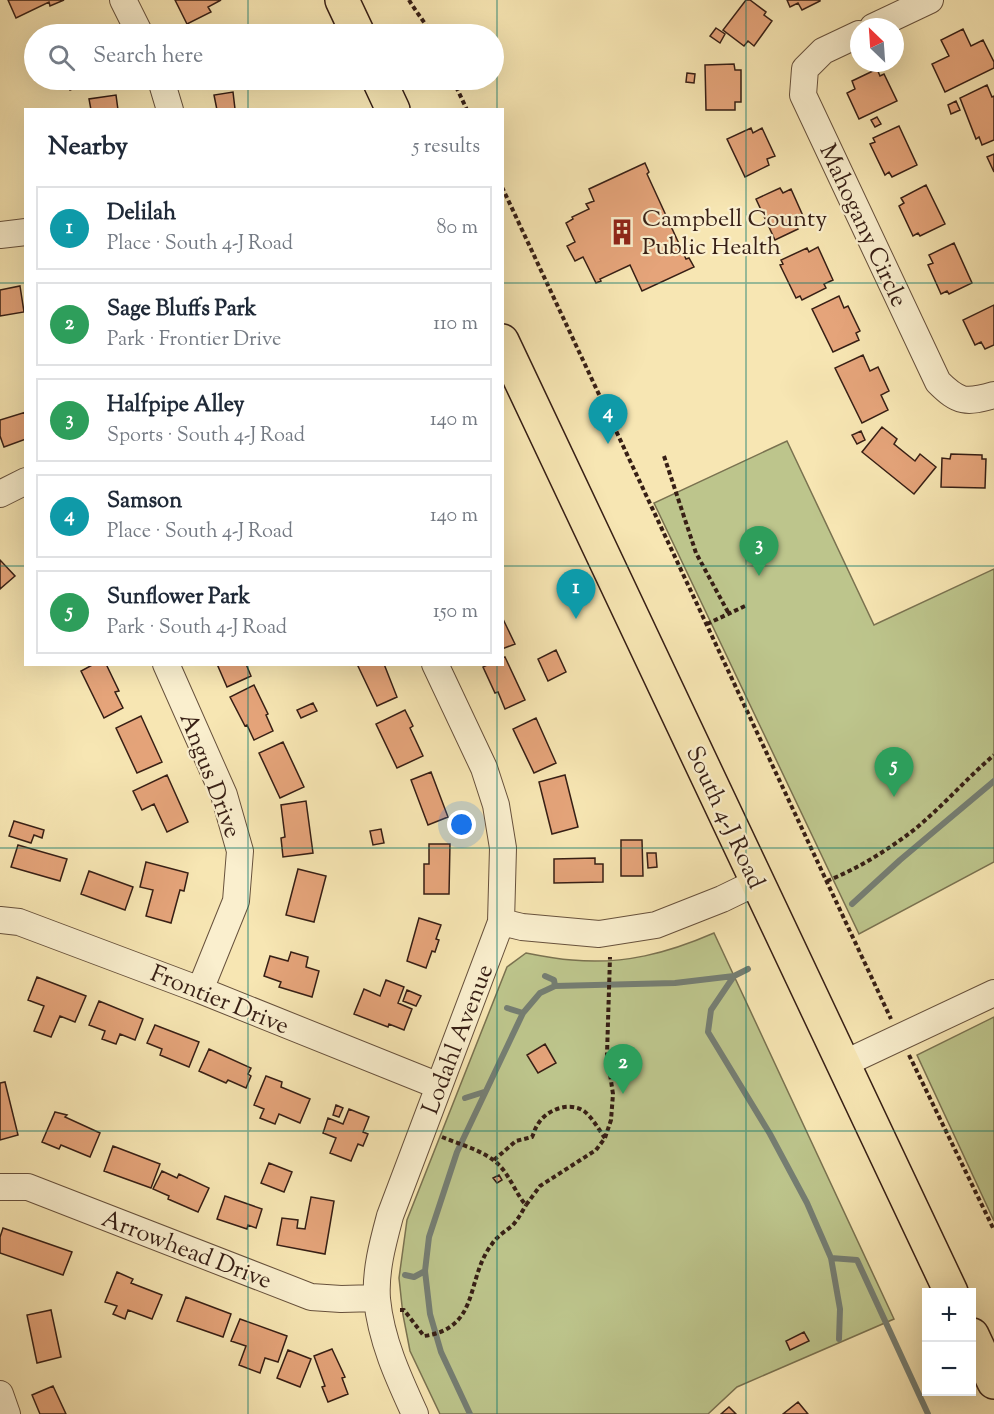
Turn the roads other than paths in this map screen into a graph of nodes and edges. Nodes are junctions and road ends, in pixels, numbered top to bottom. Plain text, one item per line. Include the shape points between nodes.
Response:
1 (123, 0) edge
2 (342, 0) edge
3 (930, 0) edge
4 (892, 18) edge
5 (135, 24) edge
6 (353, 24) edge
7 (850, 38) edge
8 (164, 90) edge
9 (384, 90) edge
10 (169, 108) edge
11 (392, 108) edge
12 (24, 232) edge
13 (0, 235) edge
14 (504, 345) edge
15 (994, 395) edge
16 (24, 482) edge
17 (0, 494) edge
18 (167, 666) edge
19 (436, 666) edge
20 (757, 882) junction
21 (0, 920) edge
22 (501, 922) junction
23 (200, 990) junction
24 (994, 993) edge
25 (843, 1064) junction
26 (439, 1086) junction
27 (0, 1187) edge
28 (949, 1288) edge
29 (377, 1298) junction
30 (975, 1342) edge
31 (994, 1382) edge
32 (0, 1394) edge
33 (7, 1414) edge
34 (415, 1414) edge

1 - 5 street
2 - 6 main road
3 - 4 street
7 - 15 street, Mahogany Circle via 823,51 805,69 803,94 938,382 953,397 974,400
8 - 10 street
9 - 11 main road
12 - 13 street
14 - 20 main road, South 4-J Road
16 - 17 street
18 - 23 street, Angus Drive via 224,795 240,851 236,901
19 - 22 street, Lodahl Avenue via 484,768 496,805 503,848
20 - 22 street via 656,925 599,934
20 - 25 main road, South 4-J Road
21 - 23 street, Frontier Drive via 19,922
22 - 26 street, Lodahl Avenue
23 - 26 street, Frontier Drive
24 - 25 street
25 - 28 main road, South 4-J Road
26 - 29 street, Lodahl Avenue via 390,1216
27 - 29 street, Arrowhead Drive via 28,1187 310,1297
29 - 34 street, Lodahl Avenue via 396,1375
30 - 31 main road
32 - 33 street

